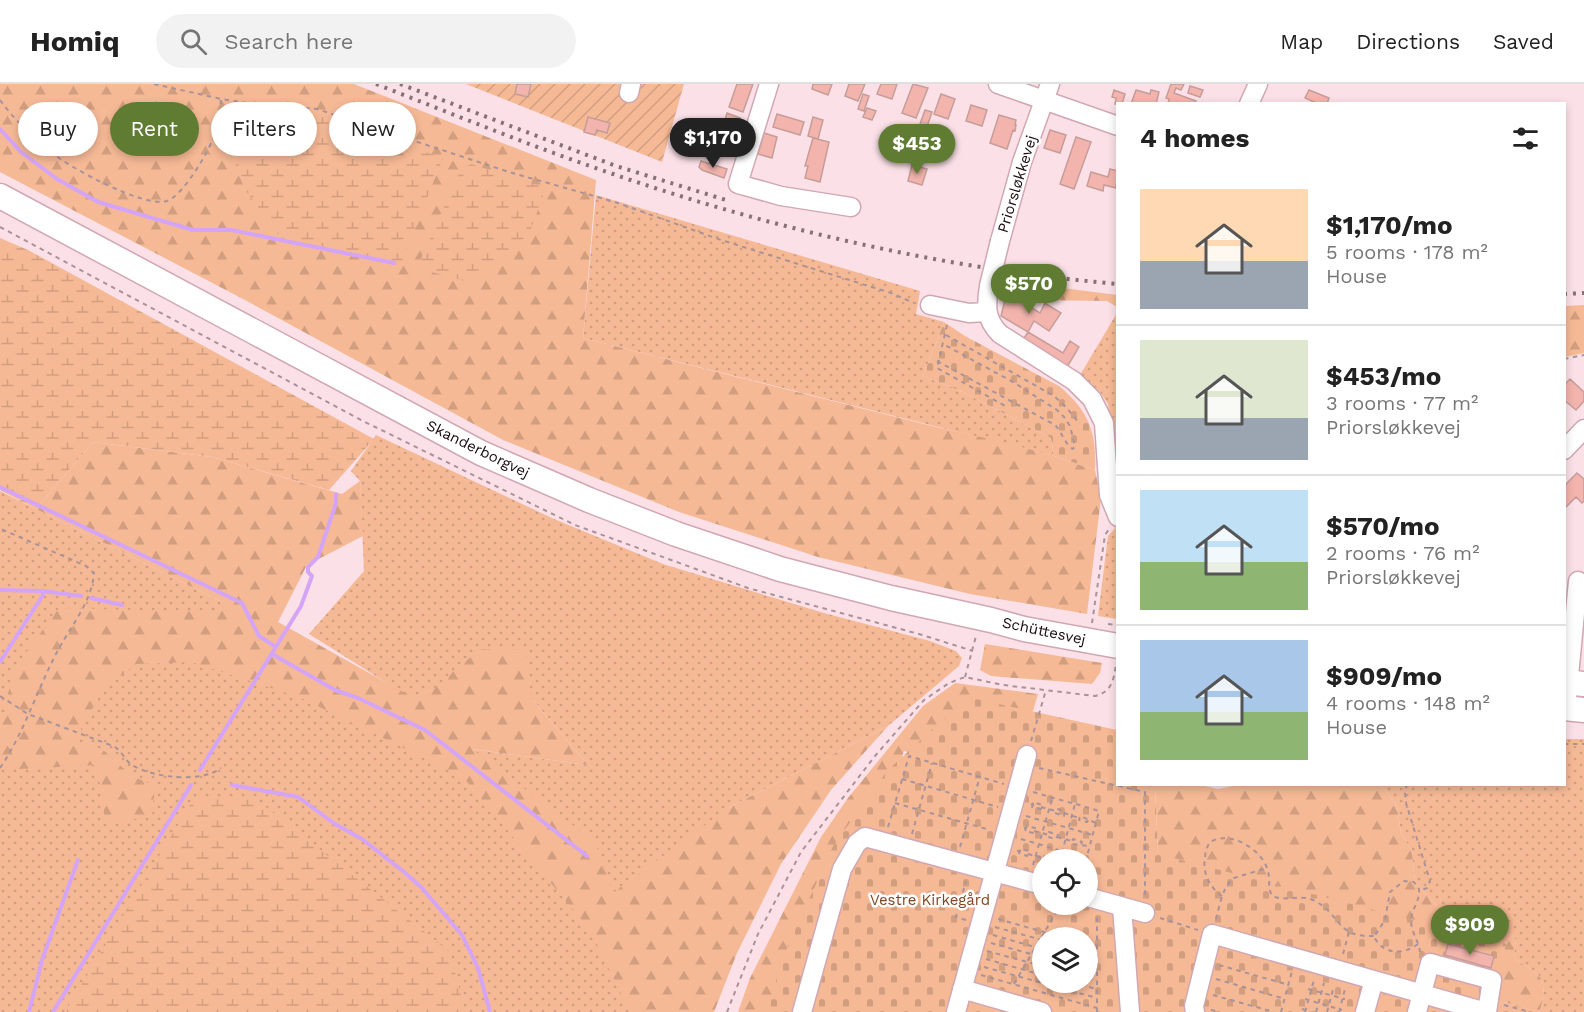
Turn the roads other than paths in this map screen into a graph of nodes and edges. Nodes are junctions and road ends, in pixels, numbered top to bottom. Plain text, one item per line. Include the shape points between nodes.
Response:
1 (769, 84) edge
2 (998, 84) edge
3 (1258, 84) edge
4 (1047, 92) edge
5 (1250, 102) edge
6 (1116, 125) edge
7 (0, 196) edge
8 (852, 207) dead end
9 (930, 305) road end
10 (987, 312) junction
11 (1584, 429) edge
12 (1566, 448) edge
13 (1116, 513) edge
14 (1576, 581) edge
15 (984, 624) junction
16 (1116, 635) edge
17 (1116, 655) edge
18 (1572, 683) edge
19 (1572, 709) edge
20 (1027, 757) road end
21 (994, 872) junction
22 (1032, 882) edge
23 (1098, 900) edge
24 (1122, 907) junction
25 (1152, 915) road end
26 (1374, 980) junction
27 (962, 989) junction
28 (1422, 994) junction
29 (1203, 1011) edge
30 (802, 1012) edge
31 (956, 1012) edge
32 (1042, 1012) edge
33 (1130, 1012) edge
34 (1365, 1012) edge
35 (1418, 1012) edge
36 (1486, 1012) edge

1 - 8 street via 738,184 781,196
2 - 4 street
3 - 5 street
4 - 6 street
4 - 10 street, Priorsløkkevej, bridge via 1010,204 989,286
7 - 15 main road, Skanderborgvej via 481,453 568,491 676,534 780,568
9 - 10 street via 969,313
10 - 13 street via 991,326 1000,334 1074,381 1092,399 1104,423 1109,495
11 - 12 street
14 - 18 street
15 - 16 main road, Schüttesvej via 1021,622
15 - 17 main road, Schüttesvej via 1024,629
18 - 19 street
20 - 21 street
21 - 22 street
21 - 27 street via 987,928
21 - 30 street via 865,837 842,869
23 - 24 street
24 - 25 street
24 - 33 street
26 - 28 street
26 - 29 street via 1212,934 1194,1006
26 - 34 street
27 - 31 street
27 - 32 street
28 - 35 street
28 - 36 street
28 - 36 street via 1430,963 1492,980

